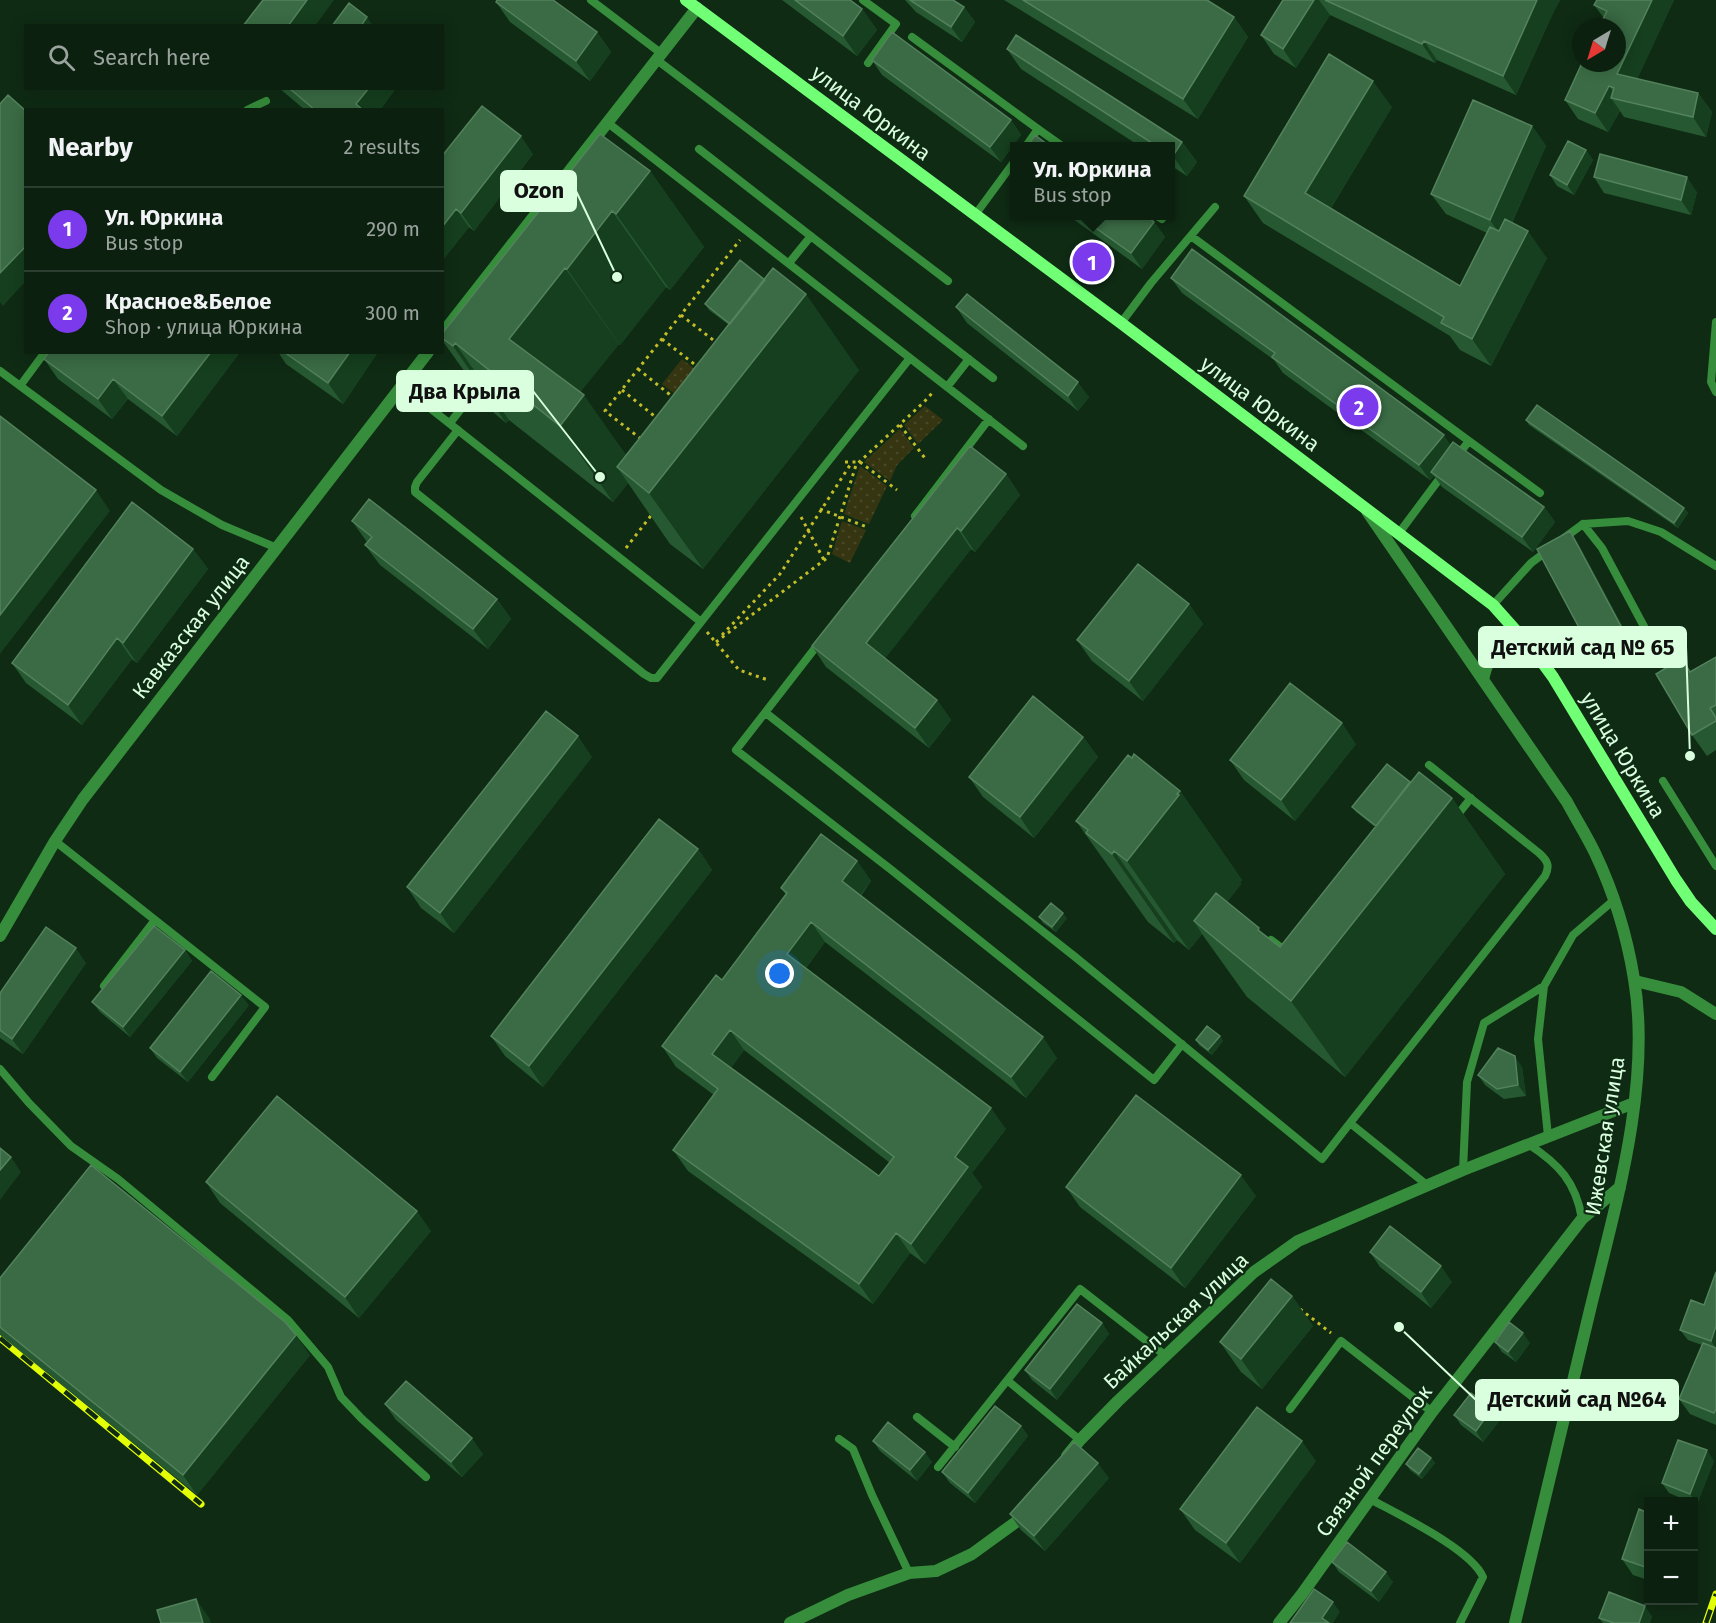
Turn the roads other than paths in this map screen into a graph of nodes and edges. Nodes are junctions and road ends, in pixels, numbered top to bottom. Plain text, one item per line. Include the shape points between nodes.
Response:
1 (591, 0) edge
2 (686, 0) edge
3 (864, 0) edge
4 (697, 8) junction
5 (912, 37) dead end
6 (660, 57) junction
7 (868, 63) dead end
8 (266, 101) dead end
9 (251, 108) edge
10 (608, 123) junction
11 (1038, 129) junction
12 (1029, 142) edge
13 (1055, 142) edge
14 (699, 149) dead end
15 (657, 160) junction
16 (1010, 167) edge
17 (649, 170) edge
18 (1215, 207) dead end
19 (975, 215) junction
20 (811, 236) junction
21 (1191, 236) junction
22 (789, 263) junction
23 (948, 282) dead end
24 (1716, 322) edge
25 (1121, 323) junction
26 (444, 331) edge
27 (44, 354) edge
28 (426, 354) edge
29 (910, 358) junction
30 (969, 359) junction
31 (0, 371) edge
32 (487, 376) edge
33 (993, 378) dead end
34 (944, 384) junction
35 (20, 386) junction
36 (402, 386) junction
37 (1716, 392) edge
38 (989, 419) junction
39 (450, 423) junction
40 (459, 430) junction
41 (1468, 441) junction
42 (1023, 446) dead end
43 (1455, 459) edge
44 (1448, 468) edge
45 (1540, 493) dead end
46 (1363, 506) junction
47 (910, 523) edge
48 (1583, 524) junction
49 (1399, 533) junction
50 (277, 548) junction
51 (1716, 566) edge
52 (1493, 605) junction
53 (701, 622) junction
54 (1648, 634) dead end
55 (824, 637) edge
56 (1534, 651) junction
57 (1483, 680) junction
58 (766, 713) junction
59 (1429, 765) dead end
60 (1663, 781) dead end
61 (1471, 798) junction
62 (1449, 826) edge
63 (55, 841) junction
64 (1716, 866) edge
65 (1614, 900) junction
66 (155, 920) junction
67 (1716, 929) edge
68 (0, 936) edge
69 (1271, 940) edge
70 (1294, 958) edge
71 (1635, 981) junction
72 (104, 986) edge
73 (1544, 986) junction
74 (1716, 1014) edge
75 (1182, 1044) junction
76 (0, 1070) edge
77 (212, 1077) dead end
78 (1634, 1103) junction
79 (1350, 1123) junction
80 (1548, 1136) junction
81 (1528, 1144) junction
82 (1463, 1170) junction
83 (1428, 1185) junction
84 (1620, 1187) junction
85 (1582, 1219) junction
86 (1166, 1356) junction
87 (1008, 1381) junction
88 (1290, 1409) dead end
89 (1432, 1412) junction
90 (917, 1417) dead end
91 (839, 1439) dead end
92 (1080, 1440) junction
93 (955, 1447) junction
94 (1061, 1463) edge
95 (938, 1467) dead end
96 (426, 1477) dead end
97 (1035, 1496) edge
98 (1370, 1499) junction
99 (909, 1573) junction
100 (790, 1623) edge
101 (1279, 1623) edge
102 (1460, 1623) edge
103 (1515, 1623) edge

1 - 6 lane
2 - 4 main road, улица Юркина
3 - 7 lane via 896,24
4 - 6 street
4 - 19 main road, улица Юркина
5 - 11 lane
6 - 10 street
6 - 23 lane
8 - 9 lane
10 - 15 lane
10 - 26 street
11 - 12 lane
11 - 13 lane
14 - 20 lane
15 - 17 lane
15 - 22 lane
16 - 19 lane
18 - 21 lane
19 - 25 main road, улица Юркина
20 - 22 lane
20 - 30 lane
21 - 25 lane
21 - 41 lane
22 - 29 lane
24 - 37 lane via 1711,382
25 - 46 main road, улица Юркина
27 - 35 lane
28 - 36 street, Кавказская улица
29 - 34 lane
29 - 53 lane
30 - 33 lane
30 - 34 lane
31 - 35 lane
32 - 39 lane
34 - 38 lane
35 - 50 lane via 161,489 222,525
36 - 39 lane
36 - 50 street, Кавказская улица
38 - 42 lane
38 - 47 lane
39 - 40 lane
40 - 53 lane
40 - 53 lane via 415,487 415,492 428,504 651,678 661,674
41 - 43 lane
41 - 45 lane
44 - 49 lane
46 - 49 main road, улица Юркина
46 - 57 street, Ижевская улица
48 - 51 lane via 1628,521 1661,532
48 - 52 lane via 1531,563
48 - 54 lane via 1602,548
49 - 52 main road, улица Юркина
50 - 63 street, Кавказская улица via 83,799
52 - 56 main road, улица Юркина
55 - 58 lane
56 - 57 street via 1522,644 1506,643 1486,663
56 - 67 main road, улица Юркина via 1676,880
57 - 65 street, Ижевская улица via 1567,802 1595,853
58 - 75 lane
58 - 75 lane via 736,750 1154,1080
59 - 61 lane
60 - 64 lane
61 - 62 lane
61 - 79 lane via 1547,860 1548,869
63 - 66 lane
63 - 68 street, Кавказская улица
65 - 71 street, Ижевская улица
65 - 73 lane via 1573,935
66 - 72 lane
66 - 77 lane via 265,1007
69 - 70 lane
71 - 74 street via 1681,992
71 - 78 street, Ижевская улица via 1639,1047
73 - 80 lane via 1538,1039
73 - 82 lane via 1484,1023 1467,1082
75 - 79 lane via 1322,1159
76 - 96 lane via 71,1146 118,1179 288,1320 328,1367 341,1397
78 - 80 street, Байкальская улица
78 - 84 street, Ижевская улица
79 - 83 lane
80 - 81 street, Байкальская улица
81 - 82 street, Байкальская улица
81 - 85 lane via 1562,1170
82 - 83 street, Байкальская улица
83 - 86 street, Байкальская улица via 1298,1240 1254,1272
84 - 85 street, Связной переулок
84 - 103 street, Ижевская улица
85 - 89 street, Связной переулок
86 - 87 lane via 1080,1289
86 - 92 street, Байкальская улица
87 - 92 lane
87 - 93 lane
88 - 89 lane via 1341,1341
89 - 98 street, Связной переулок
90 - 93 lane
91 - 99 lane via 853,1449
92 - 94 street, Байкальская улица
93 - 95 lane
97 - 99 street via 1016,1522 972,1554 936,1571
98 - 101 street, Связной переулок
98 - 102 lane via 1424,1528 1478,1567 1482,1577
99 - 100 street via 848,1595

